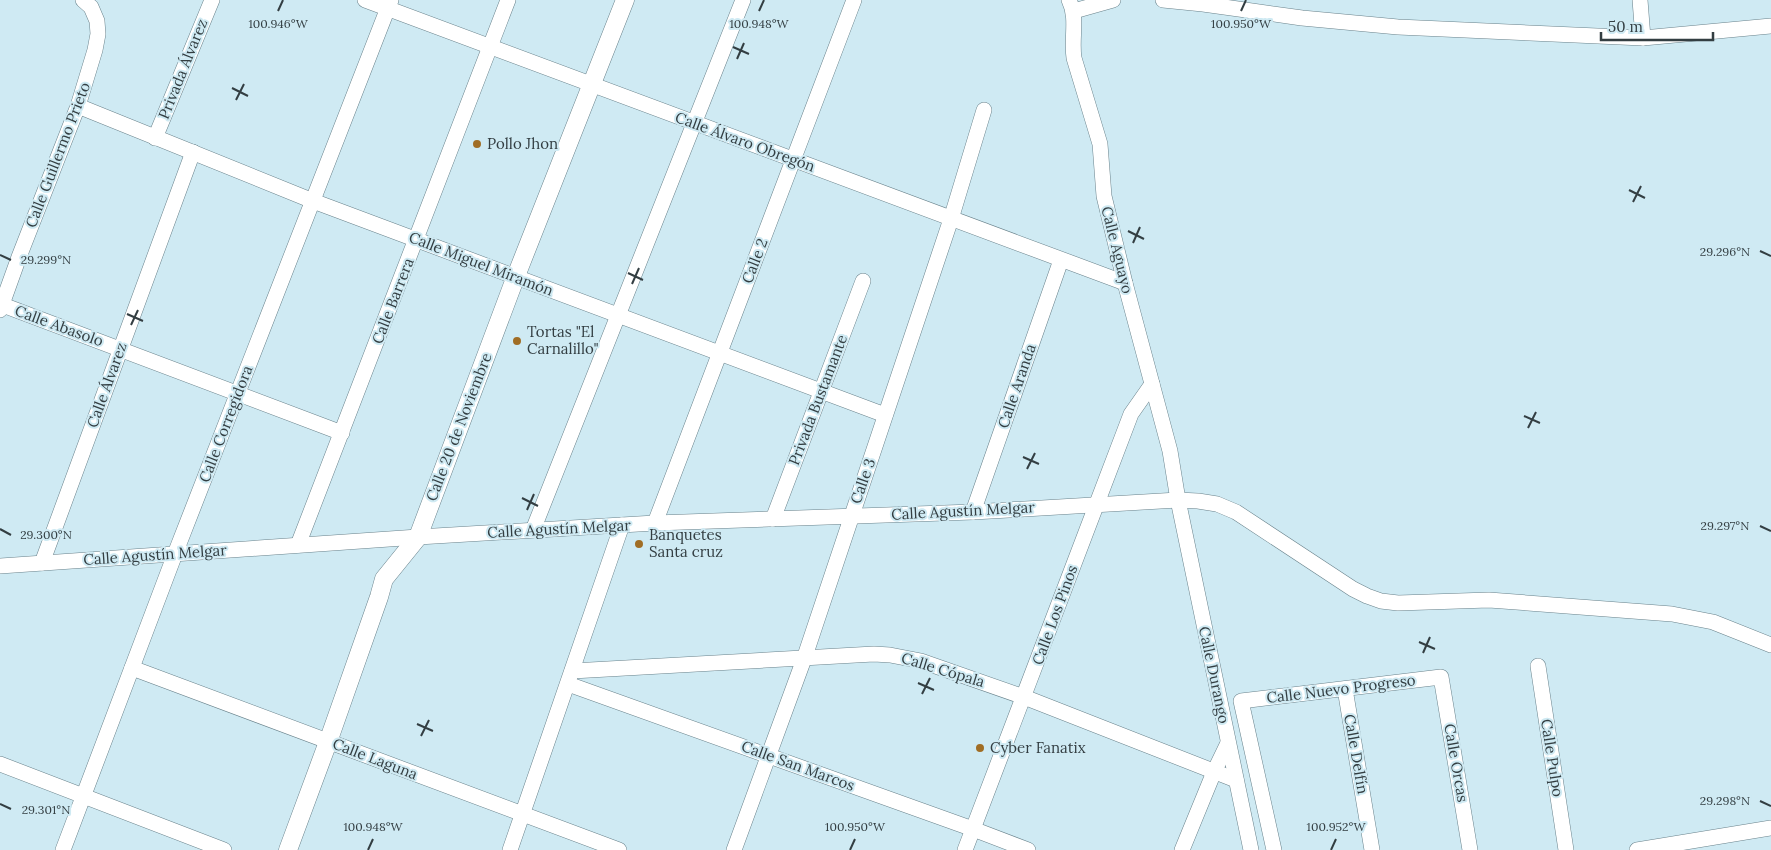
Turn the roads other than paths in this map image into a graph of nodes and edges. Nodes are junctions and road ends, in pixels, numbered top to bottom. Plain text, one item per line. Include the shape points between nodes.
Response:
1 (83, 0) edge
2 (212, 0) edge
3 (365, 0) edge
4 (508, 0) edge
5 (625, 0) edge
6 (743, 0) edge
7 (854, 0) edge
8 (1113, 0) edge
9 (1163, 0) edge
10 (1640, 0) edge
11 (389, 4) edge
12 (1071, 5) edge
13 (1771, 26) edge
14 (1643, 38) junction
15 (490, 48) junction
16 (592, 85) junction
17 (78, 106) junction
18 (984, 110) dead end
19 (695, 124) junction
20 (155, 138) junction
21 (193, 152) junction
22 (794, 160) junction
23 (313, 201) junction
24 (951, 219) junction
25 (416, 240) junction
26 (1061, 260) junction
27 (516, 276) junction
28 (863, 281) dead end
29 (1125, 283) junction
30 (1, 306) edge
31 (618, 316) junction
32 (120, 349) junction
33 (719, 353) junction
34 (1152, 384) junction
35 (820, 391) junction
36 (238, 394) junction
37 (885, 415) junction
38 (342, 433) junction
39 (1178, 500) junction
40 (1096, 504) junction
41 (973, 512) junction
42 (851, 516) junction
43 (773, 519) junction
44 (655, 523) junction
45 (622, 525) junction
46 (533, 530) junction
47 (418, 537) junction
48 (298, 545) junction
49 (175, 554) junction
50 (42, 563) junction
51 (0, 566) edge
52 (1771, 644) edge
53 (804, 659) junction
54 (1538, 666) dead end
55 (132, 668) junction
56 (1441, 677) joint
57 (570, 678) junction
58 (1345, 688) junction
59 (1024, 697) junction
60 (328, 742) junction
61 (1228, 743) junction
62 (769, 755) junction
63 (0, 764) edge
64 (1214, 772) junction
65 (1236, 780) junction
66 (84, 796) junction
67 (523, 815) junction
68 (1771, 828) edge
69 (973, 829) junction
70 (64, 850) edge
71 (224, 850) edge
72 (288, 850) edge
73 (510, 850) edge
74 (619, 850) edge
75 (734, 850) edge
76 (965, 850) edge
77 (1028, 850) edge
78 (1182, 850) edge
79 (1251, 850) edge
80 (1274, 850) edge
81 (1372, 850) edge
82 (1470, 850) edge
83 (1566, 850) edge
84 (1637, 850) edge

1 - 17 street, Calle Guillermo Prieto via 91,7 98,34
2 - 20 street, Privada Álvarez
3 - 11 street, Calle Álvaro Obregón
4 - 15 street, Calle Barrera
5 - 16 street, Calle 20 de Noviembre
6 - 19 street
7 - 22 street, Calle 2
8 - 12 street
9 - 14 street via 1398,27
10 - 14 street
11 - 15 street, Calle Álvaro Obregón
11 - 23 street, Calle Corregidora
12 - 29 street, Calle Aguayo via 1074,58 1100,144 1103,187
13 - 14 street
15 - 16 street, Calle Álvaro Obregón
15 - 25 street, Calle Barrera
16 - 19 street, Calle Álvaro Obregón
16 - 27 street, Calle 20 de Noviembre
17 - 20 street, Calle Miguel Miramón
17 - 30 street, Calle Guillermo Prieto
18 - 24 street, Calle 3
19 - 22 street, Calle Álvaro Obregón
19 - 31 street
20 - 21 street, Calle Miguel Miramón
21 - 23 street, Calle Miguel Miramón
21 - 32 street, Calle Álvarez
22 - 24 street, Calle Álvaro Obregón
22 - 33 street, Calle 2
23 - 25 street, Calle Miguel Miramón
23 - 36 street, Calle Corregidora
24 - 26 street, Calle Álvaro Obregón
24 - 37 street, Calle 3
25 - 27 street, Calle Miguel Miramón
25 - 38 street, Calle Barrera
26 - 29 street, Calle Álvaro Obregón
26 - 41 street, Calle Aranda
27 - 31 street, Calle Miguel Miramón
27 - 47 street, Calle 20 de Noviembre
28 - 35 street, Privada Bustamante
29 - 34 street, Calle Aguayo
30 - 32 street, Calle Abasolo
31 - 33 street, Calle Miguel Miramón
31 - 46 street
32 - 36 street, Calle Abasolo
32 - 50 street, Calle Álvarez
33 - 35 street, Calle Miguel Miramón
33 - 44 street, Calle 2
34 - 39 street, Calle Aguayo via 1170,451
34 - 40 street, Calle Los Pinos via 1131,414
35 - 37 street, Calle Miguel Miramón
35 - 43 street, Privada Bustamante
36 - 38 street, Calle Abasolo
36 - 49 street, Calle Corregidora
37 - 42 street, Calle 3
38 - 48 street, Calle Barrera
39 - 40 street, Calle Agustín Melgar
39 - 52 street, Calle Agustín Melgar via 1198,500 1236,512 1353,589 1381,601 1489,600 1672,614 1713,622
39 - 61 street, Calle Durango
40 - 41 street, Calle Agustín Melgar
40 - 59 street, Calle Los Pinos
41 - 42 street, Calle Agustín Melgar
42 - 43 street, Calle Agustín Melgar
42 - 53 street, Calle 3
43 - 44 street, Calle Agustín Melgar
44 - 45 street, Calle Agustín Melgar
45 - 46 street, Calle Agustín Melgar
45 - 57 street
46 - 47 street, Calle Agustín Melgar
47 - 48 street, Calle Agustín Melgar
47 - 60 street, Calle 20 de Noviembre via 384,579
48 - 49 street, Calle Agustín Melgar
49 - 50 street, Calle Agustín Melgar
49 - 55 street, Calle Corregidora
50 - 51 street, Calle Agustín Melgar
53 - 57 street, Calle Cópala
53 - 59 street, Calle Cópala via 874,654 904,656
53 - 62 street, Calle 3
54 - 83 street, Calle Pulpo
55 - 60 street, Calle Laguna
55 - 66 street, Calle Corregidora
56 - 58 street, Calle Nuevo Progreso
56 - 82 street, Calle Orcas
57 - 62 street, Calle San Marcos
57 - 67 street
58 - 80 street, Calle Nuevo Progreso via 1241,701
58 - 81 street, Calle Delfín
59 - 64 street, Calle Cópala
59 - 69 street, Calle Los Pinos
60 - 67 street, Calle Laguna
60 - 72 street, Calle 20 de Noviembre
61 - 64 street
61 - 65 street, Calle Durango
62 - 69 street, Calle San Marcos
62 - 75 street, Calle 3
63 - 66 street
64 - 65 street, Calle Cópala
64 - 78 street
65 - 79 street, Calle Durango
66 - 70 street, Calle Corregidora
66 - 71 street
67 - 73 street
67 - 74 street, Calle Laguna
68 - 84 street
69 - 76 street, Calle Los Pinos
69 - 77 street, Calle San Marcos

